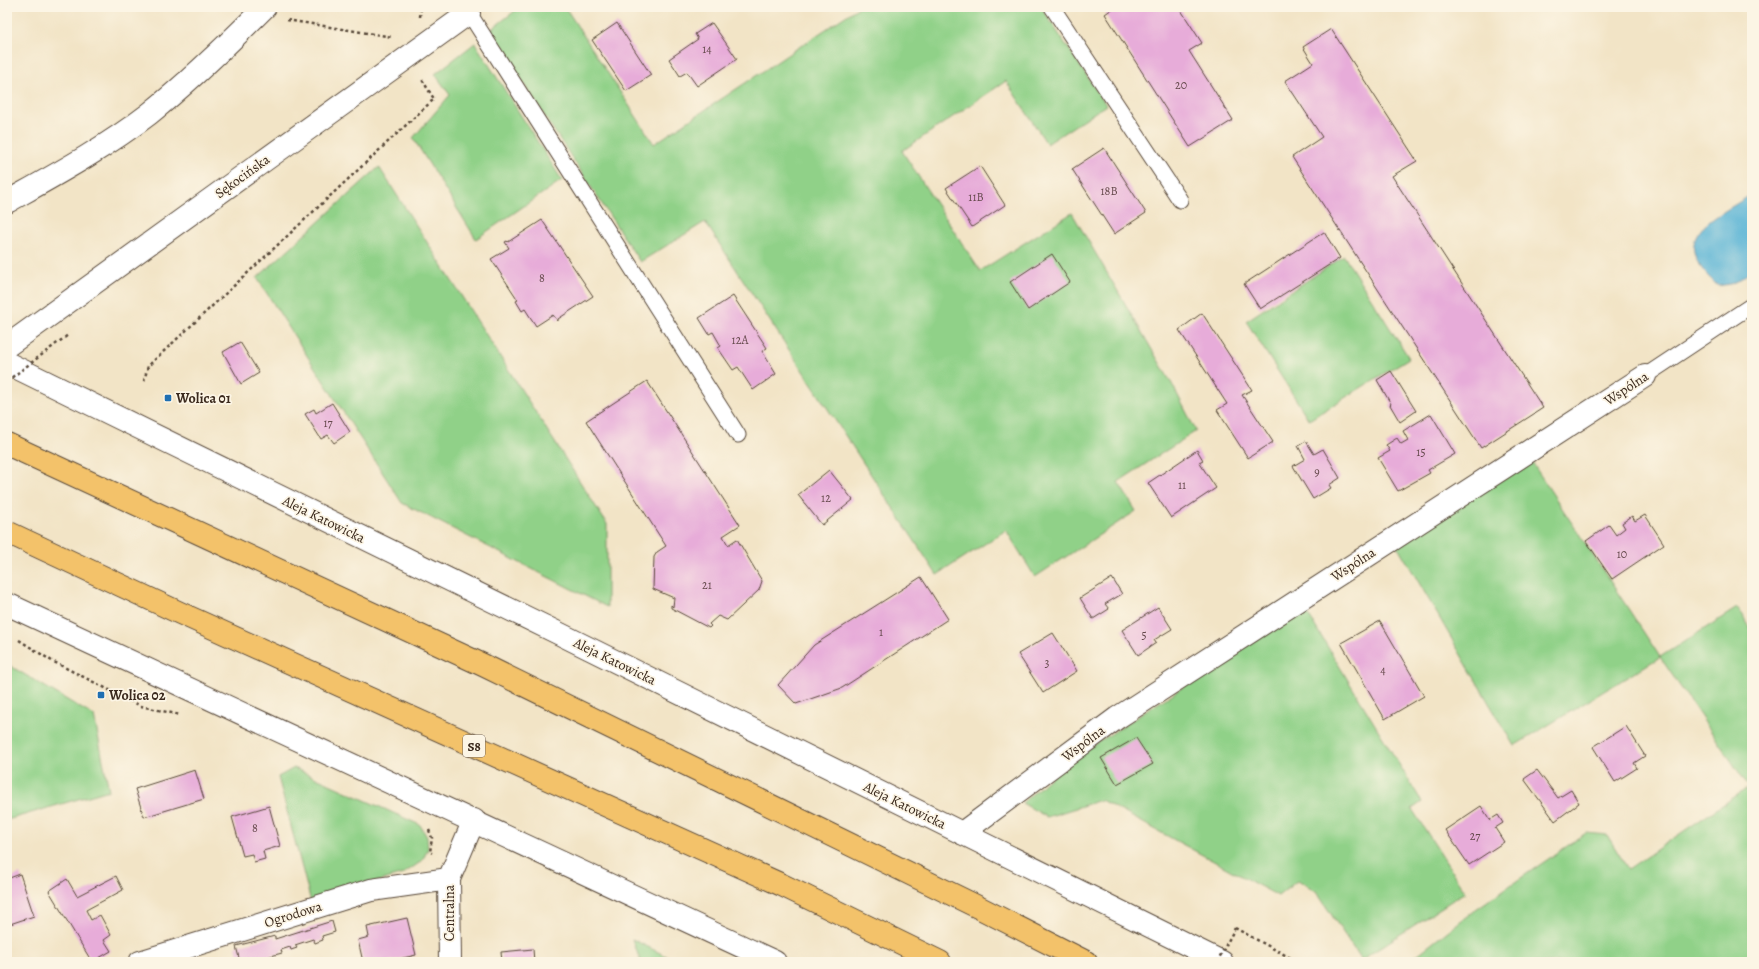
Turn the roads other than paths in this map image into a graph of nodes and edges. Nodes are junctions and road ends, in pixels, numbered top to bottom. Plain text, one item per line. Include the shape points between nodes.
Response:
1 (265, 7) edge
2 (1052, 7) edge
3 (470, 9) edge
4 (1180, 200) dead end
5 (7, 202) edge
6 (1752, 305) edge
7 (7, 346) edge
8 (7, 364) edge
9 (1645, 376) joint
10 (738, 435) dead end
11 (7, 444) edge
12 (7, 532) edge
13 (7, 604) edge
14 (474, 820) junction
15 (962, 833) junction
16 (449, 879) junction
17 (140, 962) edge
18 (450, 962) edge
19 (776, 962) edge
20 (940, 962) edge
21 (1086, 962) edge
22 (1222, 962) edge

1 - 5 street via 206,66 148,114 88,155
2 - 4 lane
3 - 7 street, Sękocińska
3 - 10 lane
6 - 9 lane, Wspólna
8 - 15 street, Aleja Katowicka
9 - 15 street, Wspólna via 1117,718
11 - 21 highway via 483,665
12 - 20 highway, S8 via 782,885
13 - 14 street
14 - 16 street, Centralna
14 - 19 street
15 - 22 street, Aleja Katowicka
16 - 17 street, Ogrodowa via 371,890
16 - 18 street, Centralna

